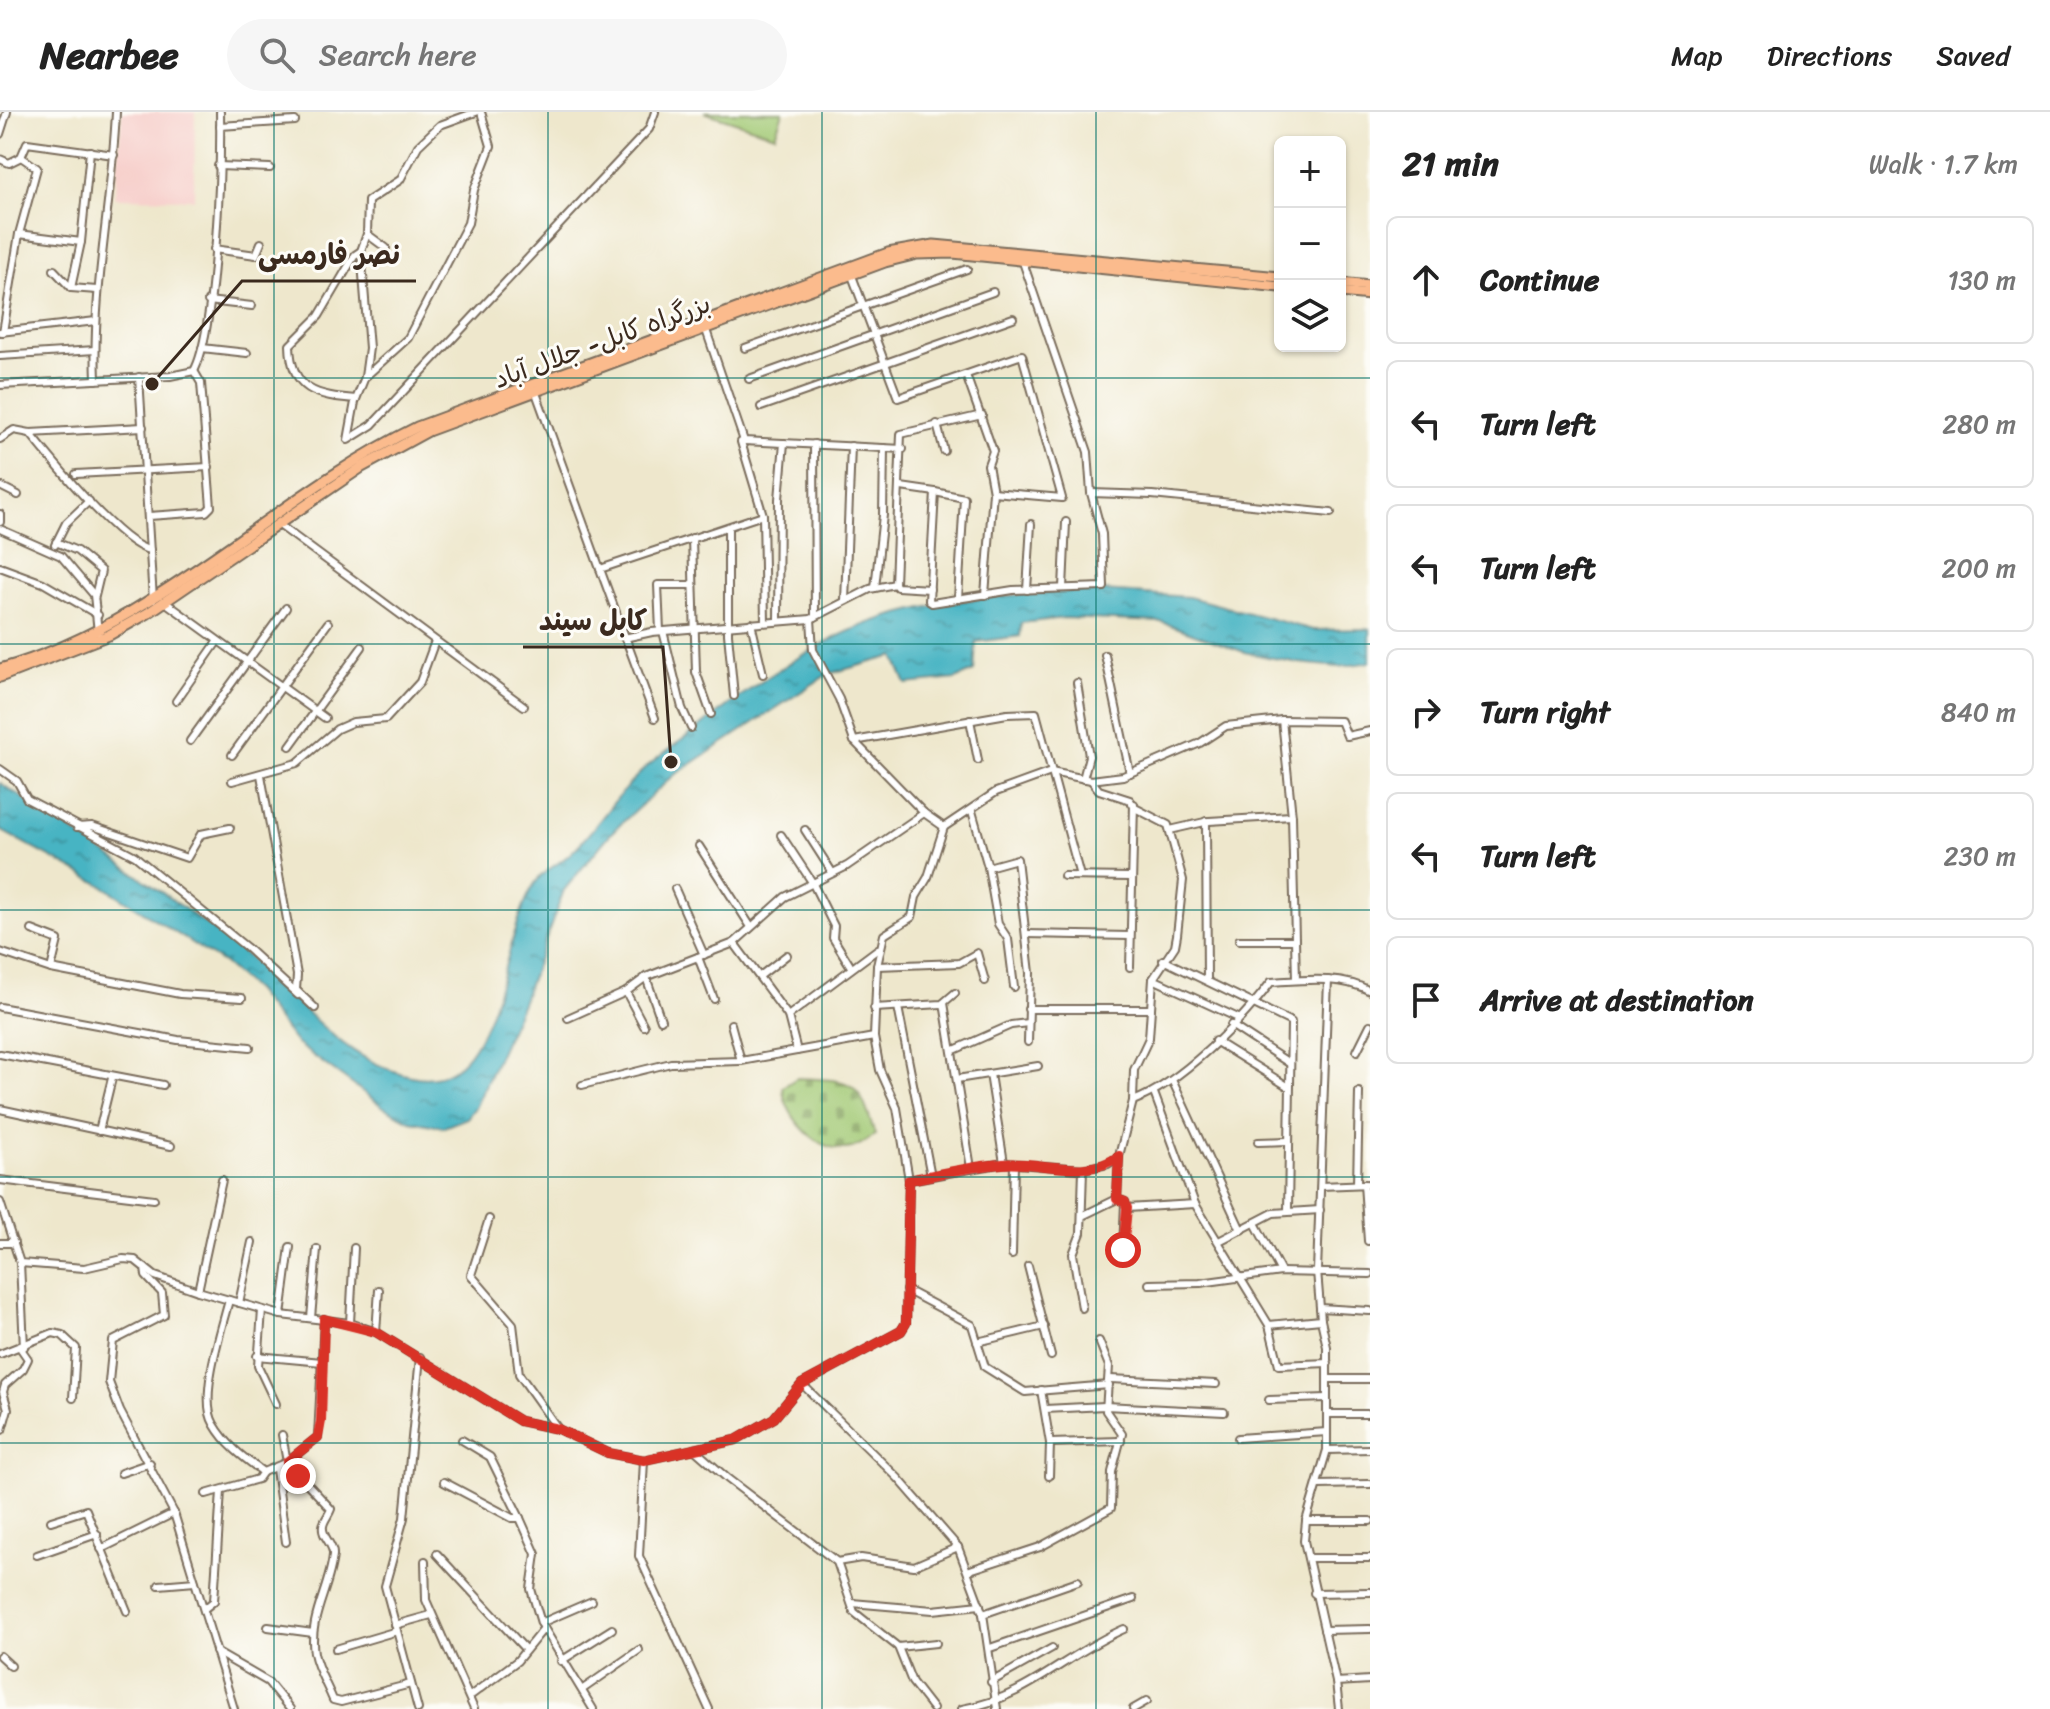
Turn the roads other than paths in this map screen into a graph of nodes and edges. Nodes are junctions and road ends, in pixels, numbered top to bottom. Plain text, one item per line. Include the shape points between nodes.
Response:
1 (7, 112) edge
2 (116, 112) edge
3 (220, 112) edge
4 (479, 112) edge
5 (655, 112) edge
6 (295, 121) dead end
7 (220, 126) junction
8 (0, 134) edge
9 (90, 151) junction
10 (114, 155) junction
11 (21, 157) junction
12 (2, 161) edge
13 (218, 166) junction
14 (270, 168) dead end
15 (0, 172) edge
16 (19, 234) junction
17 (367, 234) junction
18 (81, 242) junction
19 (261, 243) dead end
20 (386, 248) dead end
21 (214, 249) junction
22 (361, 251) junction
23 (1023, 262) junction
24 (967, 269) dead end
25 (54, 270) dead end
26 (851, 273) junction
27 (1206, 275) junction
28 (1274, 277) edge
29 (1346, 284) edge
30 (1274, 286) edge
31 (1370, 286) edge
32 (71, 288) junction
33 (97, 290) junction
34 (993, 292) dead end
35 (1346, 293) edge
36 (1370, 295) edge
37 (208, 301) junction
38 (252, 306) dead end
39 (864, 308) junction
40 (1013, 318) dead end
41 (96, 321) junction
42 (704, 324) junction
43 (2, 332) edge
44 (875, 335) junction
45 (202, 348) junction
46 (745, 348) dead end
47 (95, 350) junction
48 (247, 353) dead end
49 (0, 356) edge
50 (886, 365) junction
51 (194, 371) junction
52 (966, 375) junction
53 (139, 377) junction
54 (365, 377) junction
55 (749, 379) dead end
56 (96, 380) junction
57 (0, 385) edge
58 (535, 390) junction
59 (356, 399) junction
60 (761, 407) dead end
61 (982, 415) junction
62 (937, 424) junction
63 (143, 427) junction
64 (30, 433) junction
65 (0, 439) edge
66 (744, 441) junction
67 (784, 443) junction
68 (814, 444) junction
69 (851, 446) junction
70 (884, 448) junction
71 (903, 449) junction
72 (944, 451) dead end
73 (209, 467) junction
74 (146, 472) junction
75 (76, 474) dead end
76 (0, 486) edge
77 (901, 487) junction
78 (935, 492) junction
79 (993, 492) junction
80 (1091, 493) junction
81 (18, 495) dead end
82 (89, 501) junction
83 (1331, 513) dead end
84 (0, 514) edge
85 (763, 515) junction
86 (149, 516) junction
87 (0, 522) edge
88 (275, 522) junction
89 (1066, 522) dead end
90 (1031, 524) dead end
91 (728, 527) junction
92 (0, 529) edge
93 (692, 538) junction
94 (56, 542) junction
95 (150, 550) junction
96 (52, 551) junction
97 (0, 567) edge
98 (600, 569) junction
99 (895, 584) junction
100 (692, 585) junction
101 (875, 588) junction
102 (1063, 588) junction
103 (930, 589) junction
104 (1027, 590) junction
105 (985, 595) junction
106 (95, 597) junction
107 (958, 599) junction
108 (153, 600) junction
109 (845, 601) junction
110 (165, 602) junction
111 (286, 608) dead end
112 (98, 615) junction
113 (813, 618) junction
114 (778, 620) junction
115 (765, 622) junction
116 (328, 623) dead end
117 (751, 623) junction
118 (728, 625) junction
119 (692, 628) junction
120 (662, 631) junction
121 (98, 632) junction
122 (624, 638) junction
123 (435, 641) junction
124 (217, 642) junction
125 (362, 647) dead end
126 (1105, 655) dead end
127 (247, 662) junction
128 (0, 669) edge
129 (763, 674) dead end
130 (0, 677) edge
131 (1077, 683) dead end
132 (281, 687) junction
133 (734, 696) dead end
134 (176, 701) dead end
135 (524, 706) dead end
136 (316, 712) junction
137 (711, 714) dead end
138 (325, 718) dead end
139 (655, 718) dead end
140 (970, 720) junction
141 (1282, 720) junction
142 (691, 728) dead end
143 (1370, 731) edge
144 (190, 741) dead end
145 (854, 741) junction
146 (290, 746) dead end
147 (232, 755) dead end
148 (978, 760) dead end
149 (0, 769) edge
150 (1051, 772) junction
151 (1130, 773) junction
152 (261, 775) junction
153 (1083, 779) junction
154 (1091, 780) junction
155 (232, 781) dead end
156 (1134, 804) junction
157 (972, 811) junction
158 (924, 813) junction
159 (1292, 816) junction
160 (1206, 821) junction
161 (77, 827) junction
162 (944, 827) junction
163 (230, 828) dead end
164 (805, 830) dead end
165 (1170, 830) junction
166 (781, 835) dead end
167 (699, 846) dead end
168 (988, 867) junction
169 (832, 872) junction
170 (1064, 876) dead end
171 (1080, 876) junction
172 (1130, 877) junction
173 (812, 882) junction
174 (675, 889) dead end
175 (751, 927) junction
176 (32, 930) dead end
177 (1026, 934) junction
178 (1130, 936) junction
179 (1239, 940) dead end
180 (1295, 940) junction
181 (734, 943) junction
182 (878, 949) junction
183 (0, 952) edge
184 (787, 955) dead end
185 (701, 956) junction
186 (1163, 960) junction
187 (877, 966) junction
188 (851, 967) junction
189 (1130, 967) dead end
190 (51, 969) junction
191 (760, 976) junction
192 (646, 977) junction
193 (1153, 979) junction
194 (1207, 980) junction
195 (1296, 980) junction
196 (1328, 980) junction
197 (985, 981) dead end
198 (1014, 987) dead end
199 (1370, 991) edge
200 (626, 992) junction
201 (955, 993) dead end
202 (298, 995) junction
203 (242, 998) dead end
204 (714, 999) dead end
205 (1256, 1002) junction
206 (944, 1003) junction
207 (0, 1007) edge
208 (898, 1007) junction
209 (315, 1008) dead end
210 (874, 1008) junction
211 (1028, 1009) junction
212 (1151, 1009) junction
213 (788, 1016) junction
214 (568, 1018) dead end
215 (1238, 1018) junction
216 (661, 1020) dead end
217 (1028, 1023) junction
218 (731, 1024) dead end
219 (1231, 1025) junction
220 (644, 1026) dead end
221 (1369, 1028) edge
222 (874, 1037) junction
223 (1215, 1041) junction
224 (1028, 1042) dead end
225 (250, 1047) dead end
226 (797, 1051) junction
227 (952, 1051) junction
228 (1357, 1051) dead end
229 (0, 1054) edge
230 (741, 1061) junction
231 (1289, 1063) junction
232 (1038, 1066) dead end
233 (990, 1074) junction
234 (112, 1078) junction
235 (957, 1079) junction
236 (1173, 1082) junction
237 (163, 1085) dead end
238 (582, 1085) dead end
239 (1289, 1087) junction
240 (1359, 1092) dead end
241 (1154, 1093) junction
242 (1133, 1101) junction
243 (0, 1109) edge
244 (1358, 1113) junction
245 (1370, 1114) edge
246 (99, 1131) junction
247 (1288, 1141) junction
248 (1258, 1142) dead end
249 (171, 1146) dead end
250 (1119, 1156) junction
251 (1004, 1163) junction
252 (1014, 1164) junction
253 (971, 1168) junction
254 (1083, 1169) junction
255 (931, 1176) junction
256 (0, 1180) edge
257 (222, 1180) dead end
258 (909, 1180) junction
259 (1364, 1184) edge
260 (1321, 1186) junction
261 (154, 1199) dead end
262 (1117, 1199) junction
263 (0, 1203) edge
264 (1195, 1204) junction
265 (1127, 1208) junction
266 (1320, 1210) junction
267 (1288, 1211) junction
268 (1082, 1216) junction
269 (489, 1219) dead end
270 (1368, 1221) edge
271 (1255, 1223) junction
272 (1241, 1230) junction
273 (1219, 1241) junction
274 (1368, 1241) dead end
275 (252, 1242) dead end
276 (0, 1243) edge
277 (14, 1243) junction
278 (290, 1247) dead end
279 (354, 1248) dead end
280 (317, 1249) dead end
281 (1123, 1250) dead end
282 (1012, 1255) dead end
283 (20, 1263) junction
284 (1028, 1266) dead end
285 (145, 1268) junction
286 (1317, 1271) junction
287 (1281, 1272) junction
288 (1370, 1274) edge
289 (1242, 1277) junction
290 (1149, 1284) dead end
291 (379, 1290) dead end
292 (906, 1290) junction
293 (198, 1291) junction
294 (229, 1300) junction
295 (239, 1303) junction
296 (1082, 1308) dead end
297 (1320, 1308) junction
298 (262, 1310) junction
299 (1370, 1311) edge
300 (281, 1315) junction
301 (311, 1318) junction
302 (324, 1319) junction
303 (1321, 1320) junction
304 (350, 1323) junction
305 (1269, 1325) junction
306 (1044, 1326) junction
307 (376, 1332) junction
308 (1099, 1341) dead end
309 (977, 1342) junction
310 (23, 1348) junction
311 (0, 1354) edge
312 (257, 1356) junction
313 (1051, 1356) dead end
314 (420, 1357) junction
315 (322, 1362) junction
316 (1328, 1363) junction
317 (1328, 1379) junction
318 (1370, 1379) edge
319 (1110, 1382) junction
320 (802, 1384) junction
321 (1216, 1384) dead end
322 (1041, 1390) junction
323 (73, 1398) dead end
324 (1327, 1398) junction
325 (1269, 1400) dead end
326 (276, 1404) dead end
327 (1105, 1406) junction
328 (1045, 1409) junction
329 (1224, 1412) dead end
330 (1327, 1414) junction
331 (1370, 1414) edge
332 (558, 1429) junction
333 (2, 1430) edge
334 (1327, 1432) junction
335 (282, 1435) dead end
336 (1238, 1438) dead end
337 (462, 1440) dead end
338 (1121, 1441) junction
339 (1050, 1443) junction
340 (1370, 1449) edge
341 (695, 1450) junction
342 (1327, 1450) junction
343 (644, 1460) junction
344 (287, 1462) junction
345 (150, 1463) junction
346 (276, 1469) junction
347 (263, 1472) junction
348 (121, 1473) dead end
349 (1049, 1476) dead end
350 (444, 1482) dead end
351 (1370, 1484) edge
352 (1318, 1485) junction
353 (221, 1491) junction
354 (206, 1494) dead end
355 (174, 1513) junction
356 (520, 1518) junction
357 (51, 1521) dead end
358 (1306, 1521) junction
359 (1370, 1521) edge
360 (97, 1534) junction
361 (286, 1542) dead end
362 (958, 1547) junction
363 (101, 1549) junction
364 (437, 1554) dead end
365 (37, 1555) dead end
366 (1311, 1558) junction
367 (1370, 1558) edge
368 (425, 1561) dead end
369 (837, 1562) junction
370 (970, 1570) junction
371 (1078, 1581) dead end
372 (195, 1582) junction
373 (159, 1585) dead end
374 (1370, 1592) edge
375 (1314, 1593) junction
376 (1133, 1599) dead end
377 (592, 1601) dead end
378 (852, 1603) junction
379 (980, 1605) junction
380 (204, 1609) junction
381 (127, 1611) dead end
382 (983, 1614) junction
383 (431, 1615) junction
384 (542, 1626) junction
385 (268, 1627) dead end
386 (396, 1628) junction
387 (612, 1629) dead end
388 (1124, 1629) dead end
389 (1370, 1629) edge
390 (1324, 1630) junction
391 (313, 1633) junction
392 (936, 1643) dead end
393 (898, 1647) junction
394 (990, 1648) junction
395 (1052, 1648) dead end
396 (336, 1649) dead end
397 (525, 1649) junction
398 (639, 1650) dead end
399 (216, 1652) junction
400 (0, 1656) edge
401 (561, 1661) junction
402 (11, 1666) dead end
403 (1370, 1680) edge
404 (991, 1682) junction
405 (1336, 1682) junction
406 (411, 1684) junction
407 (583, 1689) junction
408 (470, 1696) junction
409 (1147, 1701) dead end
410 (415, 1706) edge
411 (996, 1706) edge
412 (234, 1709) edge
413 (290, 1709) edge
414 (474, 1709) edge
415 (593, 1709) edge
416 (709, 1709) edge
417 (933, 1709) edge
418 (962, 1709) edge
419 (1133, 1709) edge
420 (1339, 1709) edge

1 - 8 street
2 - 10 street
3 - 7 street
4 - 17 street via 440,125 418,146 400,180 368,201
4 - 54 street via 491,146 468,223 408,338
5 - 59 street via 649,129 372,425 348,440
6 - 7 street
7 - 13 street
9 - 10 street
9 - 11 street via 27,143
9 - 18 street
10 - 33 street
11 - 12 street
11 - 16 street via 37,168
12 - 15 street
13 - 14 street
13 - 21 street
16 - 18 street
16 - 43 street
17 - 20 street
17 - 22 street
18 - 32 street
19 - 21 street via 256,255
21 - 37 street
22 - 54 street via 369,348
22 - 59 street via 319,316 290,345 291,362 305,387 320,396
23 - 26 highway, بزرگراه کابل- جلال آباد via 934,252
23 - 27 highway, بزرگراه کابل- جلال آباد
23 - 80 street via 1088,452
24 - 39 street
25 - 32 street
26 - 39 street
26 - 42 highway, بزرگراه کابل- جلال آباد
27 - 28 highway, بزرگراه کابل- جلال آباد
27 - 30 highway, بزرگراه کابل- جلال آباد
27 - 42 highway, بزرگراه کابل- جلال آباد via 1035,253 913,246
29 - 31 highway
32 - 33 street
33 - 41 street
34 - 44 street
35 - 36 highway
37 - 38 street
37 - 45 street
39 - 44 street
39 - 46 street
40 - 50 street
41 - 43 street
41 - 47 street
42 - 58 highway, بزرگراه کابل- جلال آباد
42 - 66 street
42 - 88 highway, بزرگراه کابل- جلال آباد via 417,427 349,466
44 - 50 street
44 - 55 street
45 - 48 street
45 - 51 street
47 - 49 street
47 - 56 street
50 - 52 street via 898,398
50 - 60 street
51 - 53 street
51 - 73 street via 201,383
52 - 61 street
52 - 79 street via 1022,355 1062,498
53 - 56 street
53 - 63 street
54 - 59 street
56 - 57 street
58 - 88 highway, بزرگراه کابل- جلال آباد via 401,445
58 - 98 street
61 - 62 street
61 - 79 street via 993,451 988,465
62 - 71 street via 904,432
62 - 72 street
63 - 64 street
63 - 74 street
64 - 65 street via 14,430
64 - 82 street
66 - 67 street
66 - 85 street
67 - 68 street
67 - 114 street
68 - 69 street
68 - 113 street
69 - 70 street
69 - 109 street
70 - 71 street
70 - 101 street
71 - 77 street
73 - 74 street
73 - 86 street via 208,511
74 - 75 street
74 - 86 street
76 - 81 street
77 - 78 street
77 - 99 street
78 - 103 street
78 - 107 street via 964,498
79 - 105 street
80 - 83 street
80 - 102 street via 1102,534 1104,587
82 - 94 street via 66,523
82 - 95 street via 133,544
84 - 87 street
85 - 91 street
85 - 115 street
86 - 95 street
88 - 108 highway, بزرگراه کابل- جلال آباد
88 - 110 highway, بزرگراه کابل- جلال آباد
88 - 123 street
89 - 102 street
90 - 104 street
91 - 93 street
91 - 118 street
92 - 96 street
93 - 98 street
93 - 100 street
94 - 96 street
94 - 106 street via 101,571
95 - 108 street
96 - 106 street
97 - 112 street via 43,583
98 - 122 street
99 - 101 street
99 - 103 street
100 - 119 street
100 - 120 street via 658,585
101 - 109 street
102 - 104 street
103 - 107 street via 930,603
104 - 105 street
105 - 107 street
106 - 112 street
108 - 121 highway, بزرگراه کابل- جلال آباد
109 - 113 street
110 - 124 street
110 - 130 highway, بزرگراه کابل- جلال آباد via 109,635
111 - 127 street
112 - 121 street
113 - 114 street
113 - 145 street via 813,650
114 - 115 street
115 - 117 street
116 - 132 street
117 - 118 street
117 - 129 street
118 - 119 street
118 - 133 street
119 - 120 street
119 - 137 street via 696,672
120 - 122 street
120 - 142 street
121 - 128 highway, بزرگراه کابل- جلال آباد
122 - 139 street
123 - 135 street
123 - 152 street via 420,682 386,719 337,729 297,763
124 - 127 street
124 - 134 street
125 - 136 street
126 - 151 street
127 - 132 street
127 - 144 street
131 - 153 street via 1089,756
132 - 136 street
132 - 147 street
136 - 138 street
136 - 146 street
140 - 145 street
140 - 148 street
140 - 150 street via 1036,713
141 - 143 street via 1341,721 1347,736
141 - 151 street via 1226,726
141 - 159 street
145 - 158 street
149 - 161 street via 17,781 27,799
150 - 153 street
150 - 157 street via 996,792
150 - 171 street
151 - 154 street
152 - 155 street
152 - 202 street
153 - 154 street
154 - 156 street via 1099,790
156 - 165 street
156 - 172 street
157 - 162 street
157 - 168 street
158 - 162 street
158 - 169 street
159 - 160 street
159 - 180 street
160 - 165 street
160 - 194 street
161 - 163 street via 92,826 187,858 201,834
161 - 202 street via 135,856
162 - 182 street via 912,917 884,935
164 - 169 street
165 - 186 street via 1183,880 1175,946
166 - 173 street
167 - 175 street
168 - 177 street via 1017,859
168 - 198 street via 998,924 1008,939
169 - 173 street
170 - 171 street
171 - 172 street
172 - 178 street
173 - 175 street via 768,908
173 - 188 street via 834,926 833,938
174 - 185 street
175 - 181 street
176 - 190 street via 58,940
177 - 178 street
177 - 211 street
178 - 189 street
179 - 180 street
180 - 195 street
181 - 185 street
181 - 191 street
182 - 187 street
182 - 188 street
183 - 190 street
184 - 191 street
185 - 192 street
185 - 204 street
186 - 193 street
186 - 194 street
187 - 197 street via 959,963 977,953
187 - 210 street
188 - 213 street
190 - 203 street via 180,994
191 - 213 street
192 - 200 street
192 - 216 street
193 - 212 street
193 - 215 street
194 - 205 street
195 - 196 street
195 - 205 street via 1271,982
196 - 199 street
196 - 260 street
200 - 214 street
200 - 220 street
201 - 206 street
202 - 209 street
205 - 215 street
205 - 231 street via 1291,1022
206 - 208 street
206 - 227 street
207 - 225 street via 178,1040
208 - 210 street
208 - 255 street
210 - 222 street
211 - 212 street
211 - 217 street
212 - 242 street via 1149,1038 1134,1070
213 - 226 street
215 - 219 street
217 - 224 street
217 - 227 street via 1011,1025
218 - 230 street
219 - 223 street
219 - 231 street
221 - 228 street
222 - 226 street
222 - 258 street via 880,1070 897,1108
223 - 236 street
223 - 239 street
226 - 230 street
227 - 235 street
229 - 234 street
230 - 238 street via 671,1063
231 - 239 street
232 - 233 street
233 - 235 street
233 - 251 street
234 - 237 street
234 - 246 street
235 - 253 street
236 - 241 street
236 - 272 street
239 - 247 street
240 - 244 street
241 - 242 street
241 - 264 street
242 - 250 street
243 - 246 street
244 - 245 street
244 - 259 street
246 - 249 street
247 - 248 street
247 - 267 street
250 - 254 street
250 - 262 street
251 - 252 street
251 - 253 street
252 - 254 street
252 - 282 street
253 - 255 street
254 - 268 street
255 - 258 street
256 - 261 street
257 - 293 street
258 - 292 street
259 - 260 street
259 - 270 street
260 - 266 street
262 - 265 street
262 - 268 street
263 - 277 street
264 - 265 street
264 - 273 street
265 - 281 street
266 - 267 street
266 - 286 street
267 - 271 street
268 - 296 street via 1073,1254
269 - 332 street via 471,1275 513,1324 519,1374
270 - 274 street
271 - 272 street
271 - 287 street
272 - 273 street
273 - 289 street
275 - 295 street
276 - 277 street
277 - 283 street
278 - 300 street
279 - 304 street
280 - 301 street
283 - 285 street via 84,1268 123,1259
283 - 310 street
284 - 306 street
285 - 293 street
285 - 345 street via 162,1293 164,1315 113,1341 109,1382
286 - 287 street
286 - 288 street
286 - 297 street
287 - 289 street
289 - 290 street
289 - 305 street
291 - 307 street
292 - 309 street via 972,1325
292 - 320 street via 901,1331
293 - 294 street
294 - 295 street
294 - 347 street via 209,1391 212,1421 242,1459
295 - 298 street
297 - 299 street
297 - 303 street
298 - 300 street
298 - 312 street
300 - 301 street
301 - 302 street
302 - 304 street
302 - 315 street
303 - 305 street
303 - 316 street
304 - 307 street
305 - 316 street via 1279,1365
306 - 309 street
306 - 313 street
307 - 314 street
308 - 319 street
309 - 322 street via 987,1370 1025,1392
310 - 311 street
310 - 323 street via 53,1333 72,1342
310 - 333 street via 28,1359 3,1392 8,1409
312 - 315 street
312 - 326 street
314 - 332 street via 520,1421
314 - 386 street via 404,1518 385,1586
315 - 344 street via 318,1437
316 - 317 street
317 - 318 street
317 - 324 street
319 - 321 street
319 - 322 street
319 - 327 street
320 - 341 street via 774,1418 736,1440
320 - 362 street via 898,1478
322 - 328 street
324 - 325 street
324 - 330 street
327 - 328 street
327 - 329 street
327 - 338 street
328 - 339 street
330 - 331 street
330 - 334 street
332 - 343 street via 608,1453
334 - 336 street
334 - 342 street
335 - 344 street
337 - 356 street via 490,1457
338 - 339 street
338 - 370 street via 1108,1513 1040,1547
339 - 349 street
340 - 342 street
341 - 343 street
341 - 369 street
342 - 352 street
343 - 416 street via 639,1556
344 - 346 street
344 - 391 street via 331,1509 323,1525 334,1549
345 - 348 street
345 - 355 street
346 - 347 street
346 - 361 street
347 - 353 street via 258,1479
350 - 356 street
351 - 352 street
352 - 358 street
353 - 354 street
353 - 380 street via 214,1601
355 - 363 street
355 - 372 street
356 - 384 street via 536,1554 531,1589
357 - 360 street via 85,1508
358 - 359 street
358 - 366 street via 1304,1541
360 - 363 street
360 - 365 street
362 - 369 street via 914,1566 861,1558
362 - 370 street
363 - 381 street
364 - 397 street
366 - 367 street
366 - 375 street
368 - 383 street via 423,1584
369 - 378 street
370 - 379 street
371 - 382 street
372 - 373 street
372 - 380 street
374 - 375 street
375 - 390 street
376 - 394 street
377 - 384 street
378 - 379 street via 933,1610
378 - 393 street via 854,1612
379 - 382 street
380 - 399 street
382 - 394 street
383 - 386 street
383 - 408 street
384 - 397 street
384 - 401 street
385 - 391 street
386 - 396 street
386 - 406 street
387 - 401 street
388 - 411 street
389 - 390 street
390 - 405 street
391 - 406 street via 314,1655 336,1702
392 - 393 street
393 - 417 street via 912,1682
394 - 404 street
395 - 404 street
397 - 408 street
398 - 407 street
399 - 412 street
399 - 413 street via 268,1682
400 - 402 street
401 - 407 street
403 - 405 street
404 - 411 street
405 - 420 street
406 - 410 street
407 - 415 street
408 - 414 street
409 - 419 street
411 - 418 street

